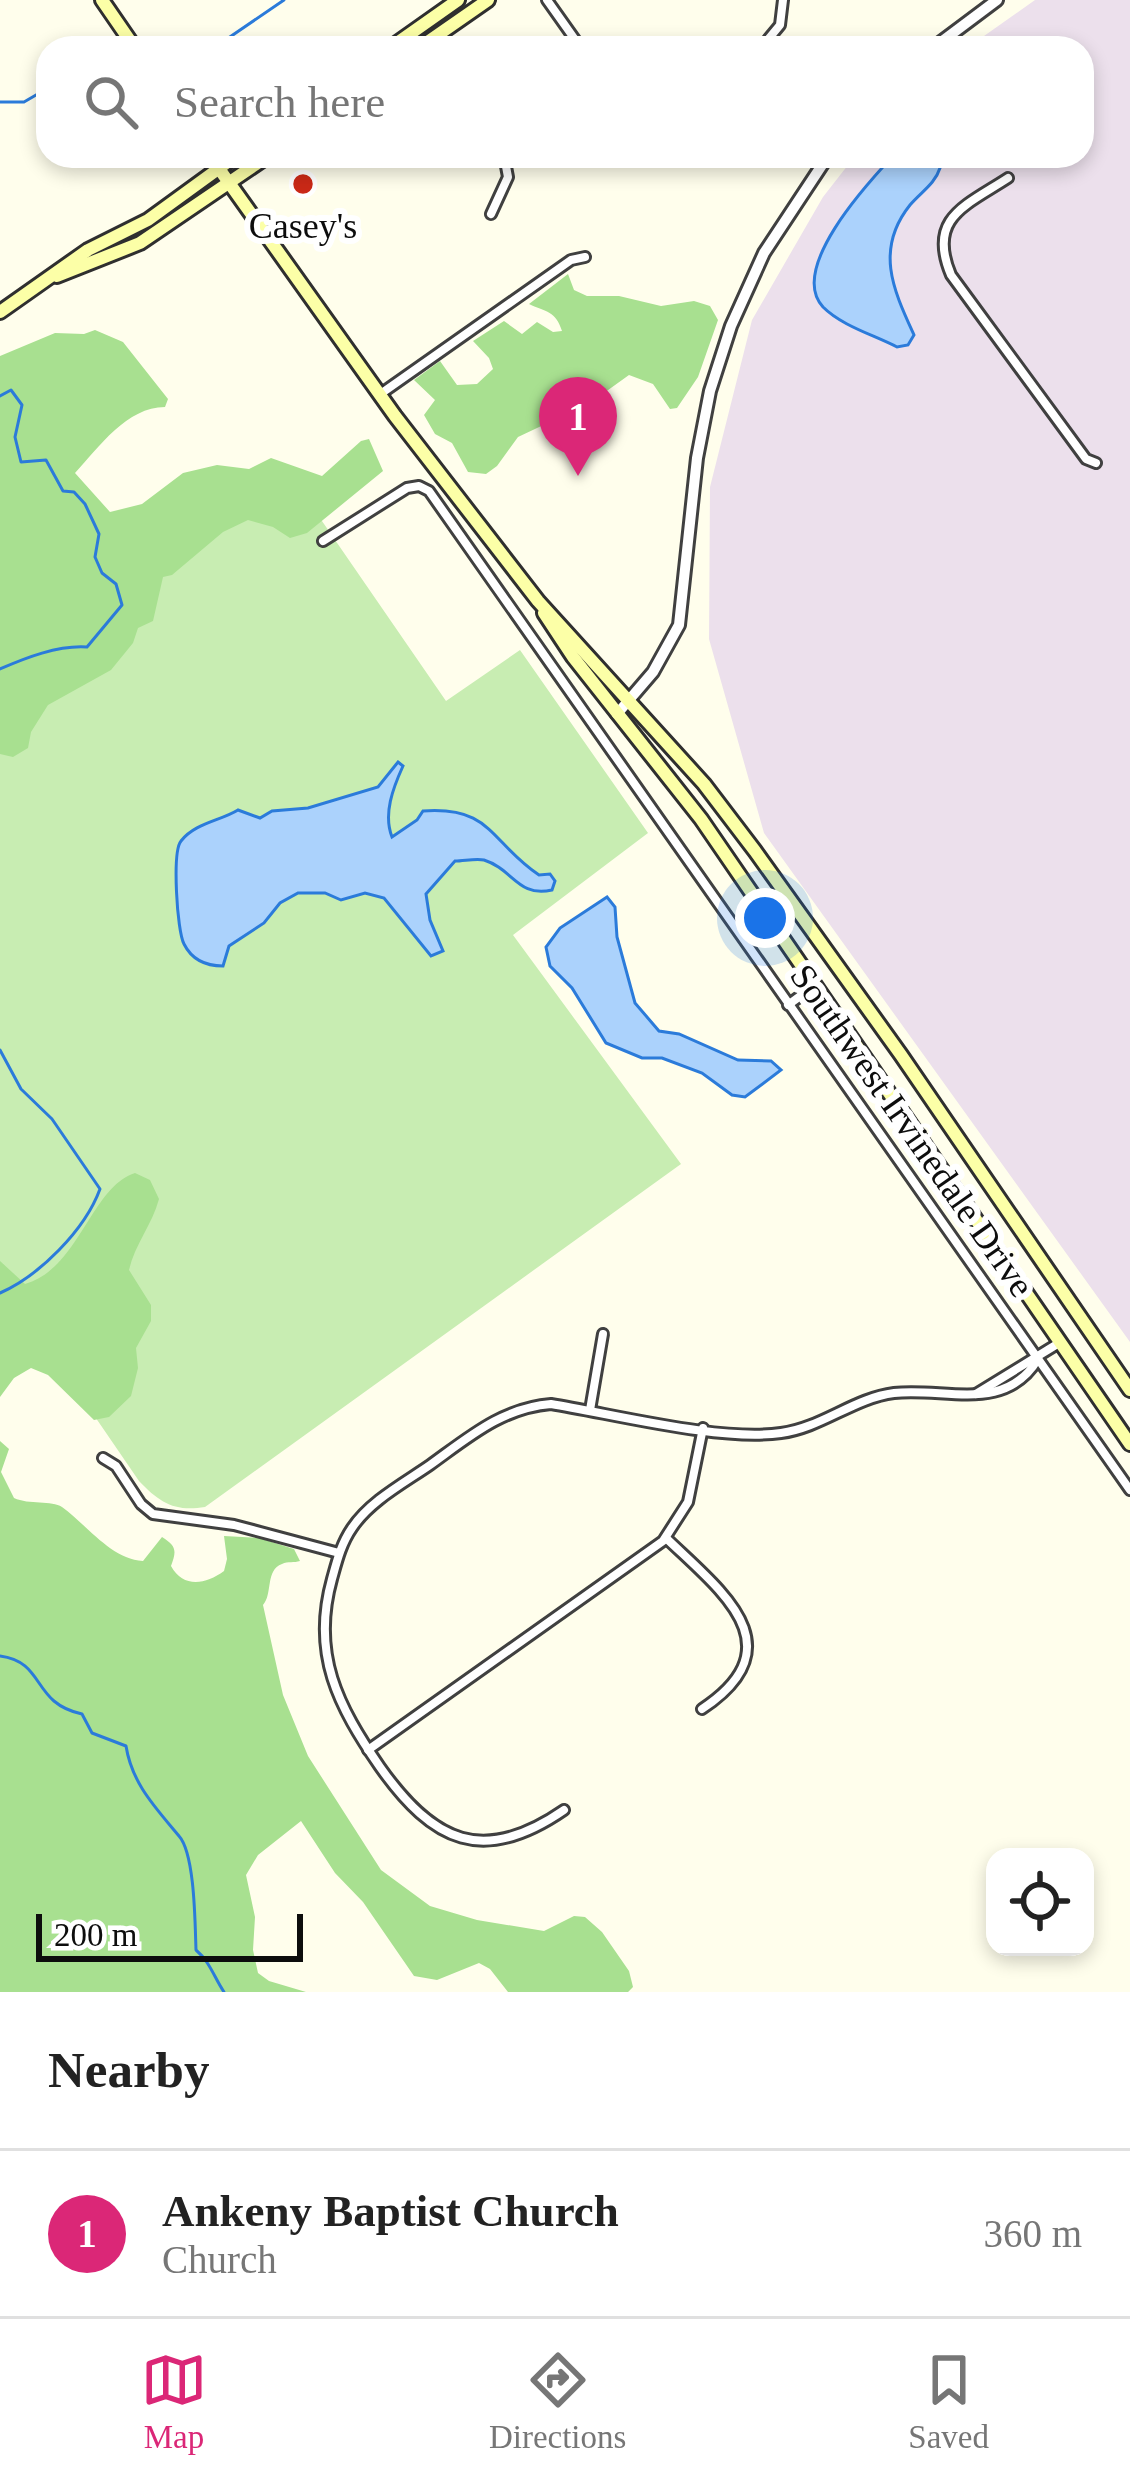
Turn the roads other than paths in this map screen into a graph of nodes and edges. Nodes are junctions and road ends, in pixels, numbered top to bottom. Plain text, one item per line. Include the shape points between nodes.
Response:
1 (101, 0) edge
2 (458, 0) edge
3 (488, 0) edge
4 (547, 0) edge
5 (783, 0) edge
6 (997, 0) edge
7 (126, 36) edge
8 (407, 36) edge
9 (439, 36) edge
10 (573, 36) edge
11 (771, 36) edge
12 (949, 36) edge
13 (207, 168) edge
14 (218, 168) edge
15 (251, 168) edge
16 (506, 168) edge
17 (820, 168) edge
18 (1008, 178) dead end
19 (229, 183) junction
20 (490, 214) dead end
21 (586, 257) dead end
22 (44, 281) junction
23 (0, 312) edge
24 (379, 395) junction
25 (1096, 463) dead end
26 (323, 542) dead end
27 (538, 601) junction
28 (628, 702) junction
29 (617, 714) junction
30 (814, 986) junction
31 (788, 1005) junction
32 (603, 1334) dead end
33 (1059, 1343) junction
34 (1038, 1358) junction
35 (1130, 1390) edge
36 (590, 1410) junction
37 (703, 1428) junction
38 (1130, 1444) edge
39 (103, 1458) dead end
40 (1130, 1490) edge
41 (666, 1538) junction
42 (339, 1553) junction
43 (702, 1709) dead end
44 (368, 1750) junction
45 (564, 1810) dead end

1 - 7 main road
2 - 8 main road
3 - 9 main road
4 - 10 street
5 - 11 street
6 - 12 street
13 - 22 main road via 148,220
14 - 19 main road, Southwest Irvinedale Drive
15 - 19 main road
16 - 20 street
17 - 28 street via 764,254 731,326 697,458 679,625
18 - 25 street via 953,215 941,251 951,275
19 - 22 main road via 140,243
19 - 24 main road, Southwest Irvinedale Drive
21 - 24 street
22 - 23 main road
24 - 27 main road, Southwest Irvinedale Drive
26 - 31 street, Southwest Irvinedale Drive via 407,488 429,491
27 - 28 main road, Southwest Irvinedale Drive
27 - 29 main road, Southwest Irvinedale Drive
28 - 29 street
28 - 35 main road, Southwest Irvinedale Drive via 755,851
29 - 30 main road, Southwest Irvinedale Drive via 701,819
30 - 31 street
30 - 33 main road, Southwest Irvinedale Drive
31 - 34 street, Southwest Irvinedale Drive
32 - 36 street
33 - 34 street
33 - 38 main road, Southwest Irvinedale Drive
34 - 37 street via 974,1394 886,1394 781,1433
34 - 40 street, Southwest Irvinedale Drive
36 - 37 street
36 - 42 street via 551,1404 498,1417 375,1504
37 - 41 street via 688,1502
39 - 42 street via 154,1514
41 - 43 street via 730,1600 746,1627 740,1675
41 - 44 street
42 - 44 street via 322,1613 324,1647
44 - 45 street via 419,1816 450,1835 507,1838

